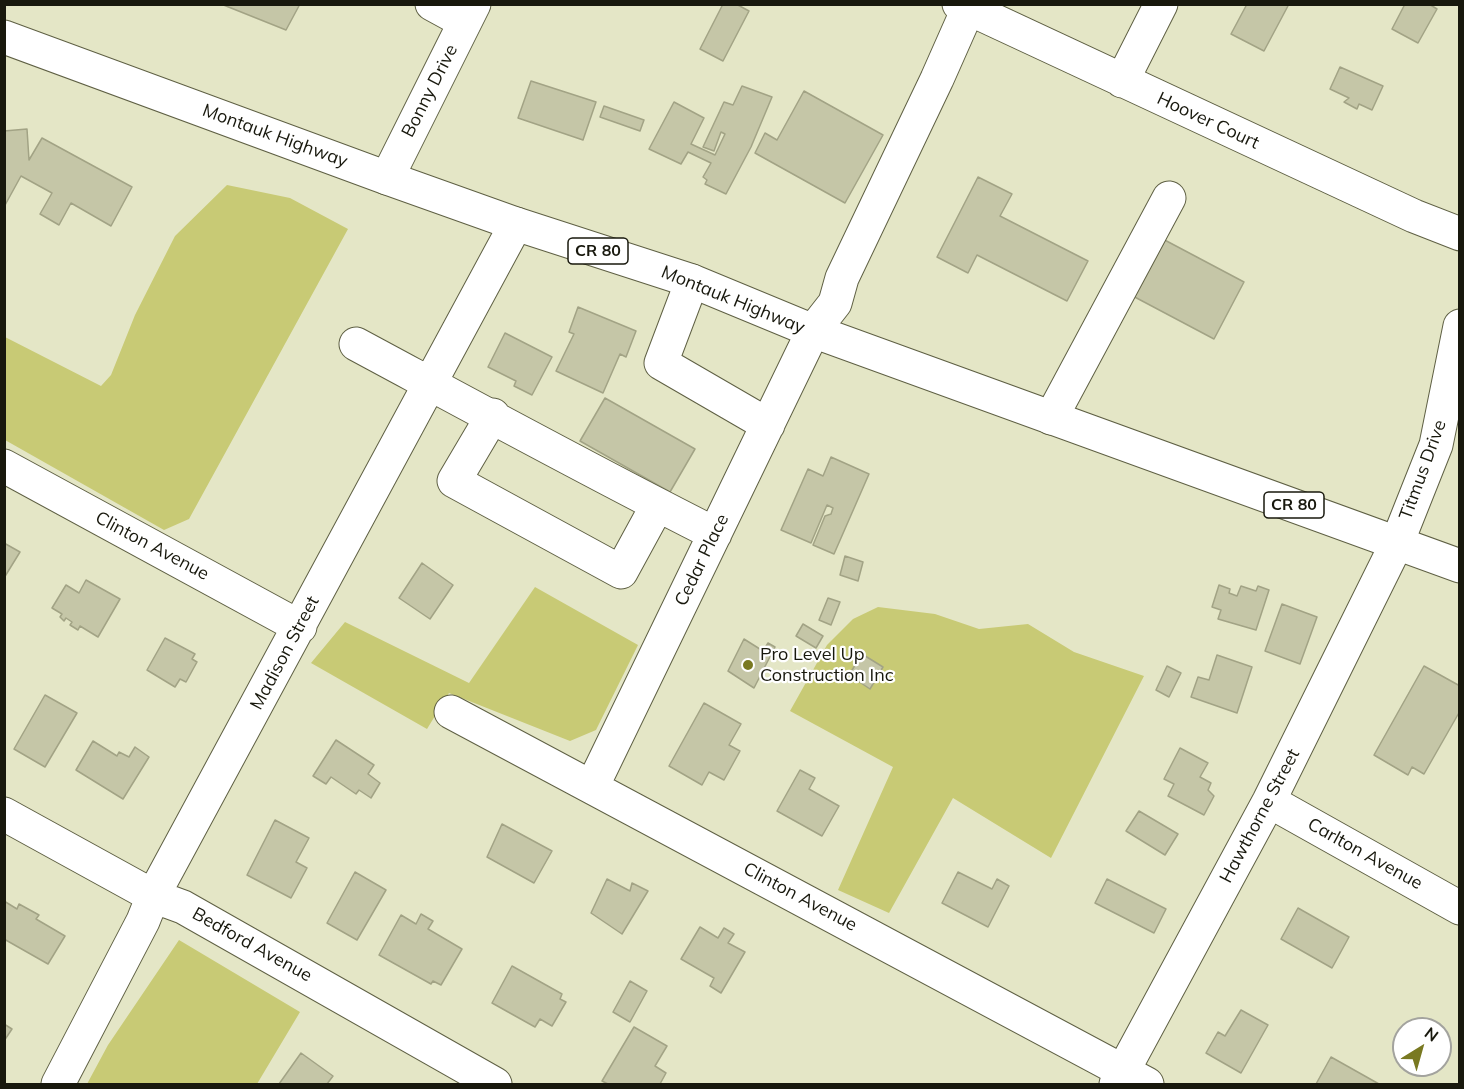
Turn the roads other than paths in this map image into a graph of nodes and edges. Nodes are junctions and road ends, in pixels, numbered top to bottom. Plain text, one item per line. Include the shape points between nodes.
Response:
1 (432, 4) edge
2 (1161, 4) edge
3 (963, 7) edge
4 (469, 13) edge
5 (4, 37) edge
6 (1122, 81) junction
7 (387, 178) junction
8 (1169, 198) dead end
9 (516, 224) junction
10 (1460, 234) edge
11 (692, 281) junction
12 (1460, 327) edge
13 (813, 332) junction
14 (356, 344) dead end
15 (430, 382) junction
16 (493, 415) junction
17 (1051, 418) junction
18 (1451, 420) edge
19 (768, 425) junction
20 (4, 466) edge
21 (657, 506) junction
22 (715, 534) junction
23 (1397, 543) junction
24 (1460, 566) edge
25 (300, 627) junction
26 (451, 712) dead end
27 (592, 787) junction
28 (1269, 801) junction
29 (4, 814) edge
30 (153, 896) junction
31 (1460, 908) edge
32 (1129, 1080) edge
33 (58, 1084) edge
34 (495, 1084) edge

1 - 4 street
2 - 6 street
3 - 6 street, Hoover Court
3 - 13 street, Cedar Place via 937,79 843,278 835,303
4 - 7 street, Bonny Drive
5 - 7 street, Montauk Highway / CR 80
6 - 10 street, Hoover Court
7 - 9 street, Montauk Highway / CR 80
8 - 17 street
9 - 11 street, Montauk Highway / CR 80
9 - 15 street, Madison Street
11 - 13 street, Montauk Highway / CR 80
11 - 19 street via 662,363
12 - 18 street, Titmus Drive
13 - 17 street, Montauk Highway / CR 80
13 - 19 street, Cedar Place
14 - 15 street
15 - 16 street
15 - 25 street, Madison Street
16 - 21 street
16 - 21 street via 454,481 621,572
17 - 23 street, Montauk Highway / CR 80
18 - 23 street, Titmus Drive via 1436,445
19 - 22 street, Cedar Place
20 - 25 street, Clinton Avenue
21 - 22 street
22 - 27 street, Cedar Place
23 - 24 street, Montauk Highway / CR 80
23 - 28 street, Hawthorne Street
25 - 30 street, Madison Street
26 - 27 street, Clinton Avenue
27 - 32 street, Clinton Avenue
28 - 31 street, Carlton Avenue
28 - 32 street, Hawthorne Street
29 - 30 street, Bedford Avenue
30 - 33 street, Madison Street
30 - 34 street, Bedford Avenue via 183,907 256,947

